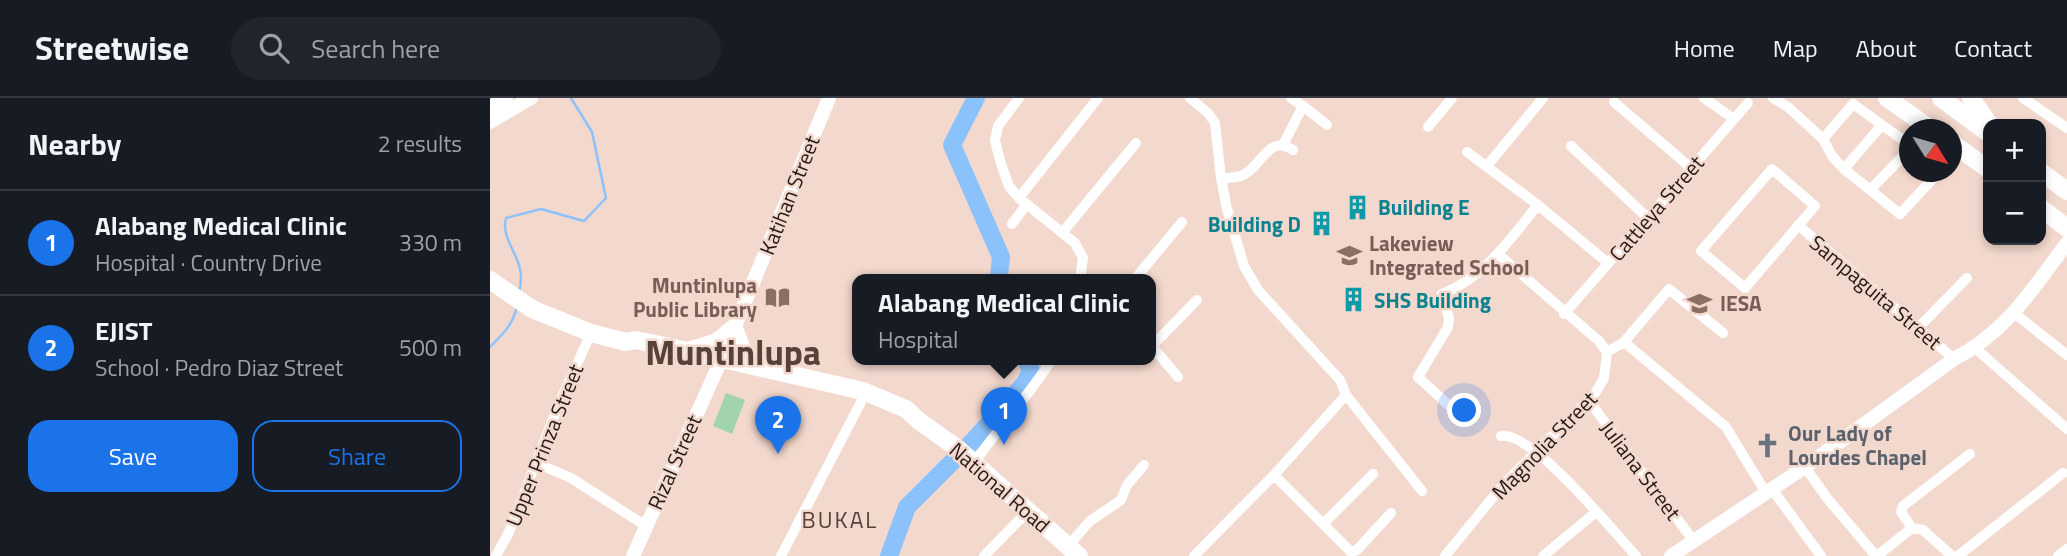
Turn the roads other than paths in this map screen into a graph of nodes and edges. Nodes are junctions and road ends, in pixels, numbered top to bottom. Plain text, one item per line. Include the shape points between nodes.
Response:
1 (506, 98) edge
2 (531, 98) edge
3 (829, 98) edge
4 (1018, 98) edge
5 (1098, 98) edge
6 (1190, 98) edge
7 (1291, 98) edge
8 (1452, 98) edge
9 (1543, 98) edge
10 (1704, 98) edge
11 (1773, 98) edge
12 (1887, 98) edge
13 (1941, 98) edge
14 (1971, 98) edge
15 (2024, 98) edge
16 (1614, 102) dead end
17 (1748, 103) dead end
18 (1303, 106) junction
19 (490, 108) edge
20 (1734, 119) junction
21 (1917, 119) edge
22 (1986, 119) edge
23 (490, 122) edge
24 (1327, 125) dead end
25 (1881, 126) junction
26 (1428, 127) dead end
27 (2067, 128) edge
28 (1983, 129) edge
29 (1823, 139) junction
30 (1899, 140) edge
31 (1136, 143) dead end
32 (1283, 145) junction
33 (1571, 146) dead end
34 (1293, 150) dead end
35 (1962, 151) edge
36 (1467, 152) dead end
37 (1899, 158) edge
38 (1983, 165) edge
39 (1487, 166) junction
40 (1691, 168) junction
41 (1844, 169) junction
42 (2046, 176) edge
43 (1221, 178) junction
44 (1930, 182) edge
45 (1870, 190) junction
46 (2067, 191) edge
47 (1023, 201) junction
48 (1538, 205) junction
49 (2046, 212) edge
50 (1648, 218) junction
51 (1182, 222) dead end
52 (1012, 225) dead end
53 (1798, 225) junction
54 (2067, 228) edge
55 (1062, 233) junction
56 (2067, 243) edge
57 (1498, 254) junction
58 (1608, 263) junction
59 (1084, 274) edge
60 (1139, 274) edge
61 (1967, 278) dead end
62 (490, 280) edge
63 (1197, 300) dead end
64 (2014, 313) junction
65 (1564, 314) junction
66 (734, 328) junction
67 (1918, 328) junction
68 (591, 333) junction
69 (1723, 333) dead end
70 (1156, 340) edge
71 (626, 342) junction
72 (1624, 342) junction
73 (1975, 348) junction
74 (688, 351) junction
75 (1156, 351) edge
76 (1608, 352) junction
77 (2067, 355) edge
78 (1954, 359) junction
79 (720, 363) junction
80 (1048, 365) edge
81 (757, 366) junction
82 (1178, 377) dead end
83 (1346, 395) junction
84 (1589, 401) junction
85 (861, 402) junction
86 (1455, 412) dead end
87 (919, 421) junction
88 (2067, 429) edge
89 (1501, 436) dead end
90 (1535, 451) junction
91 (1970, 454) dead end
92 (966, 456) junction
93 (536, 463) junction
94 (1144, 465) dead end
95 (1805, 467) junction
96 (2063, 472) dead end
97 (1373, 474) dead end
98 (1274, 475) junction
99 (1422, 491) dead end
100 (1769, 491) junction
101 (1028, 511) junction
102 (1596, 512) junction
103 (1391, 513) dead end
104 (1323, 524) junction
105 (646, 526) junction
106 (1912, 528) junction
107 (1693, 540) junction
108 (2067, 549) edge
109 (1073, 551) edge
110 (496, 556) edge
111 (633, 556) edge
112 (780, 556) edge
113 (984, 556) edge
114 (1194, 556) edge
115 (1445, 556) edge
116 (1543, 556) edge
117 (1636, 556) edge
118 (1671, 556) edge
119 (1821, 556) edge
120 (1877, 556) edge
121 (1952, 556) edge
122 (1958, 556) edge
123 (2058, 556) edge

1 - 19 street
2 - 23 street
3 - 66 street, Katihan Street
4 - 47 street via 998,126 995,141 1009,186
5 - 47 street
6 - 43 street via 1215,123
7 - 18 street
8 - 26 street
9 - 39 street
10 - 20 street
11 - 29 street
12 - 21 highway
13 - 28 highway
14 - 22 highway
15 - 27 street
16 - 40 street
17 - 20 street, Cattleya Street
18 - 24 street
18 - 32 street
20 - 40 street, Cattleya Street
25 - 29 street via 1853,104
25 - 30 street
25 - 41 street
29 - 41 street
31 - 55 street
32 - 34 street
32 - 43 street via 1270,149 1244,174
33 - 50 street
35 - 38 highway
36 - 39 street
37 - 45 street
39 - 48 street
40 - 50 street, Cattleya Street
41 - 45 street
42 - 46 highway
43 - 83 street via 1248,275 1340,380
44 - 45 street via 1900,214
47 - 52 street
47 - 55 street
48 - 57 street
48 - 58 street
49 - 54 highway
50 - 58 street, Cattleya Street
51 - 60 street
53 - 53 street via 1745,288 1701,251 1772,169 1815,206
53 - 67 street, Sampaguita Street
55 - 59 street via 1075,243 1083,258
56 - 64 street
57 - 65 street
57 - 86 street via 1465,283 1442,294 1448,327 1418,374
58 - 65 street, Cattleya Street
61 - 67 street
62 - 68 highway, National Road via 533,309
63 - 70 street
64 - 73 street
64 - 77 street
65 - 76 street
66 - 74 highway via 718,342
66 - 79 street, Katihan Street
66 - 81 highway via 744,355
67 - 78 street, Sampaguita Street
68 - 71 highway, National Road
68 - 93 street, Upper Prinza Street
69 - 72 street via 1669,289
71 - 74 highway, National Road
71 - 79 highway, National Road via 633,349
72 - 76 street
72 - 100 street via 1726,427
73 - 78 street
73 - 88 street
74 - 79 highway, National Road
75 - 82 street
76 - 84 street, Magnolia Street via 1604,378
78 - 95 street
79 - 81 highway, National Road
79 - 85 highway, National Road
79 - 105 street, Rizal Street
80 - 92 street via 1027,397
81 - 87 highway, National Road via 863,391 906,409
83 - 98 street
83 - 99 street
84 - 90 street, Magnolia Street
84 - 107 street, Juliana Street
85 - 87 highway, National Road
85 - 112 street
87 - 92 highway, National Road
89 - 90 street via 1510,434
90 - 102 street
90 - 115 street, Magnolia Street
91 - 106 street via 1903,506 1901,512
92 - 101 highway, National Road
93 - 105 street via 571,478
93 - 110 street, Upper Prinza Street
94 - 109 street via 1121,500 1090,521
95 - 100 street
95 - 120 street
96 - 122 street
97 - 104 street
98 - 104 street
98 - 114 street
100 - 107 street
100 - 119 street
101 - 109 highway, National Road
101 - 113 street
102 - 116 street
102 - 117 street
103 - 104 street via 1354,552
105 - 111 street, Rizal Street
106 - 120 street
106 - 121 street via 1923,530
107 - 118 street
108 - 123 street

